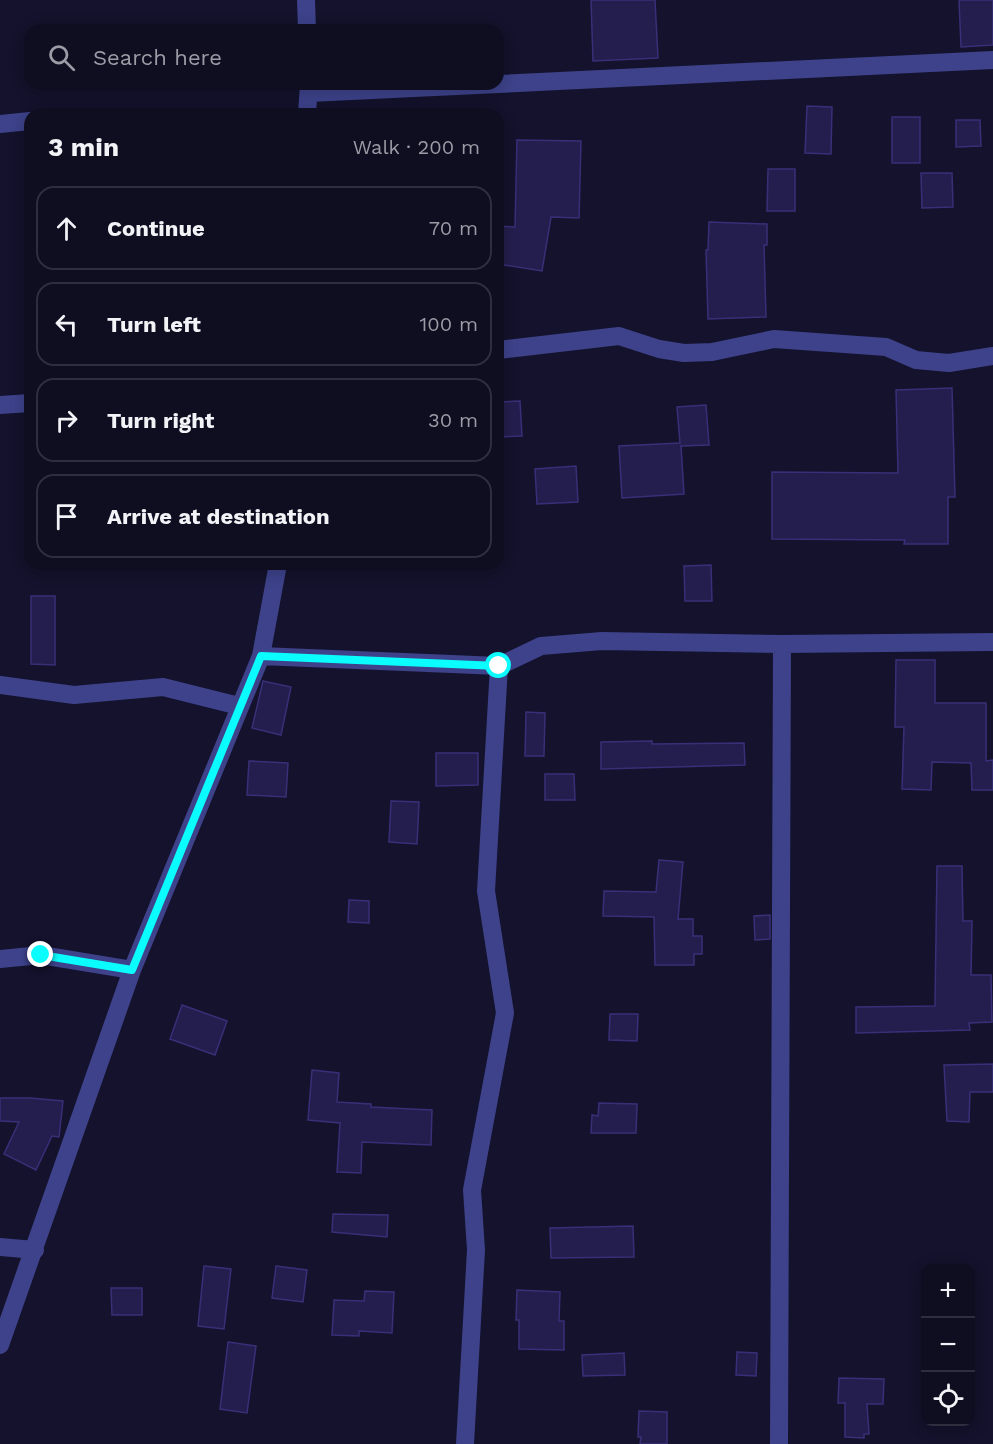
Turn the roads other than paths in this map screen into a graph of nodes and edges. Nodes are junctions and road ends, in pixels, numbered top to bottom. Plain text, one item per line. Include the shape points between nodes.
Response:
1 (306, 0) edge
2 (307, 24) edge
3 (993, 60) edge
4 (504, 84) edge
5 (309, 90) edge
6 (307, 108) edge
7 (24, 122) edge
8 (0, 124) edge
9 (504, 349) edge
10 (993, 356) edge
11 (24, 403) edge
12 (0, 405) edge
13 (277, 570) edge
14 (993, 642) edge
15 (782, 644) junction
16 (261, 656) junction
17 (499, 666) junction
18 (0, 685) edge
19 (239, 706) junction
20 (0, 959) edge
21 (132, 970) junction
22 (0, 1247) edge
23 (35, 1250) junction
24 (0, 1345) edge
25 (465, 1444) edge
26 (779, 1444) edge

1 - 2 street
3 - 4 street
5 - 6 street
7 - 8 street
9 - 10 street via 619,336 684,353 712,352 774,339 886,348 916,360 949,363
11 - 12 street
13 - 16 street
14 - 15 street
15 - 17 street via 602,640 541,646
15 - 26 street
16 - 17 street
16 - 19 street
17 - 25 street via 486,891 506,1013 472,1190 476,1250
18 - 19 street via 74,695 163,687
19 - 21 street
20 - 21 street via 41,955
21 - 23 street
22 - 23 street
23 - 24 street

